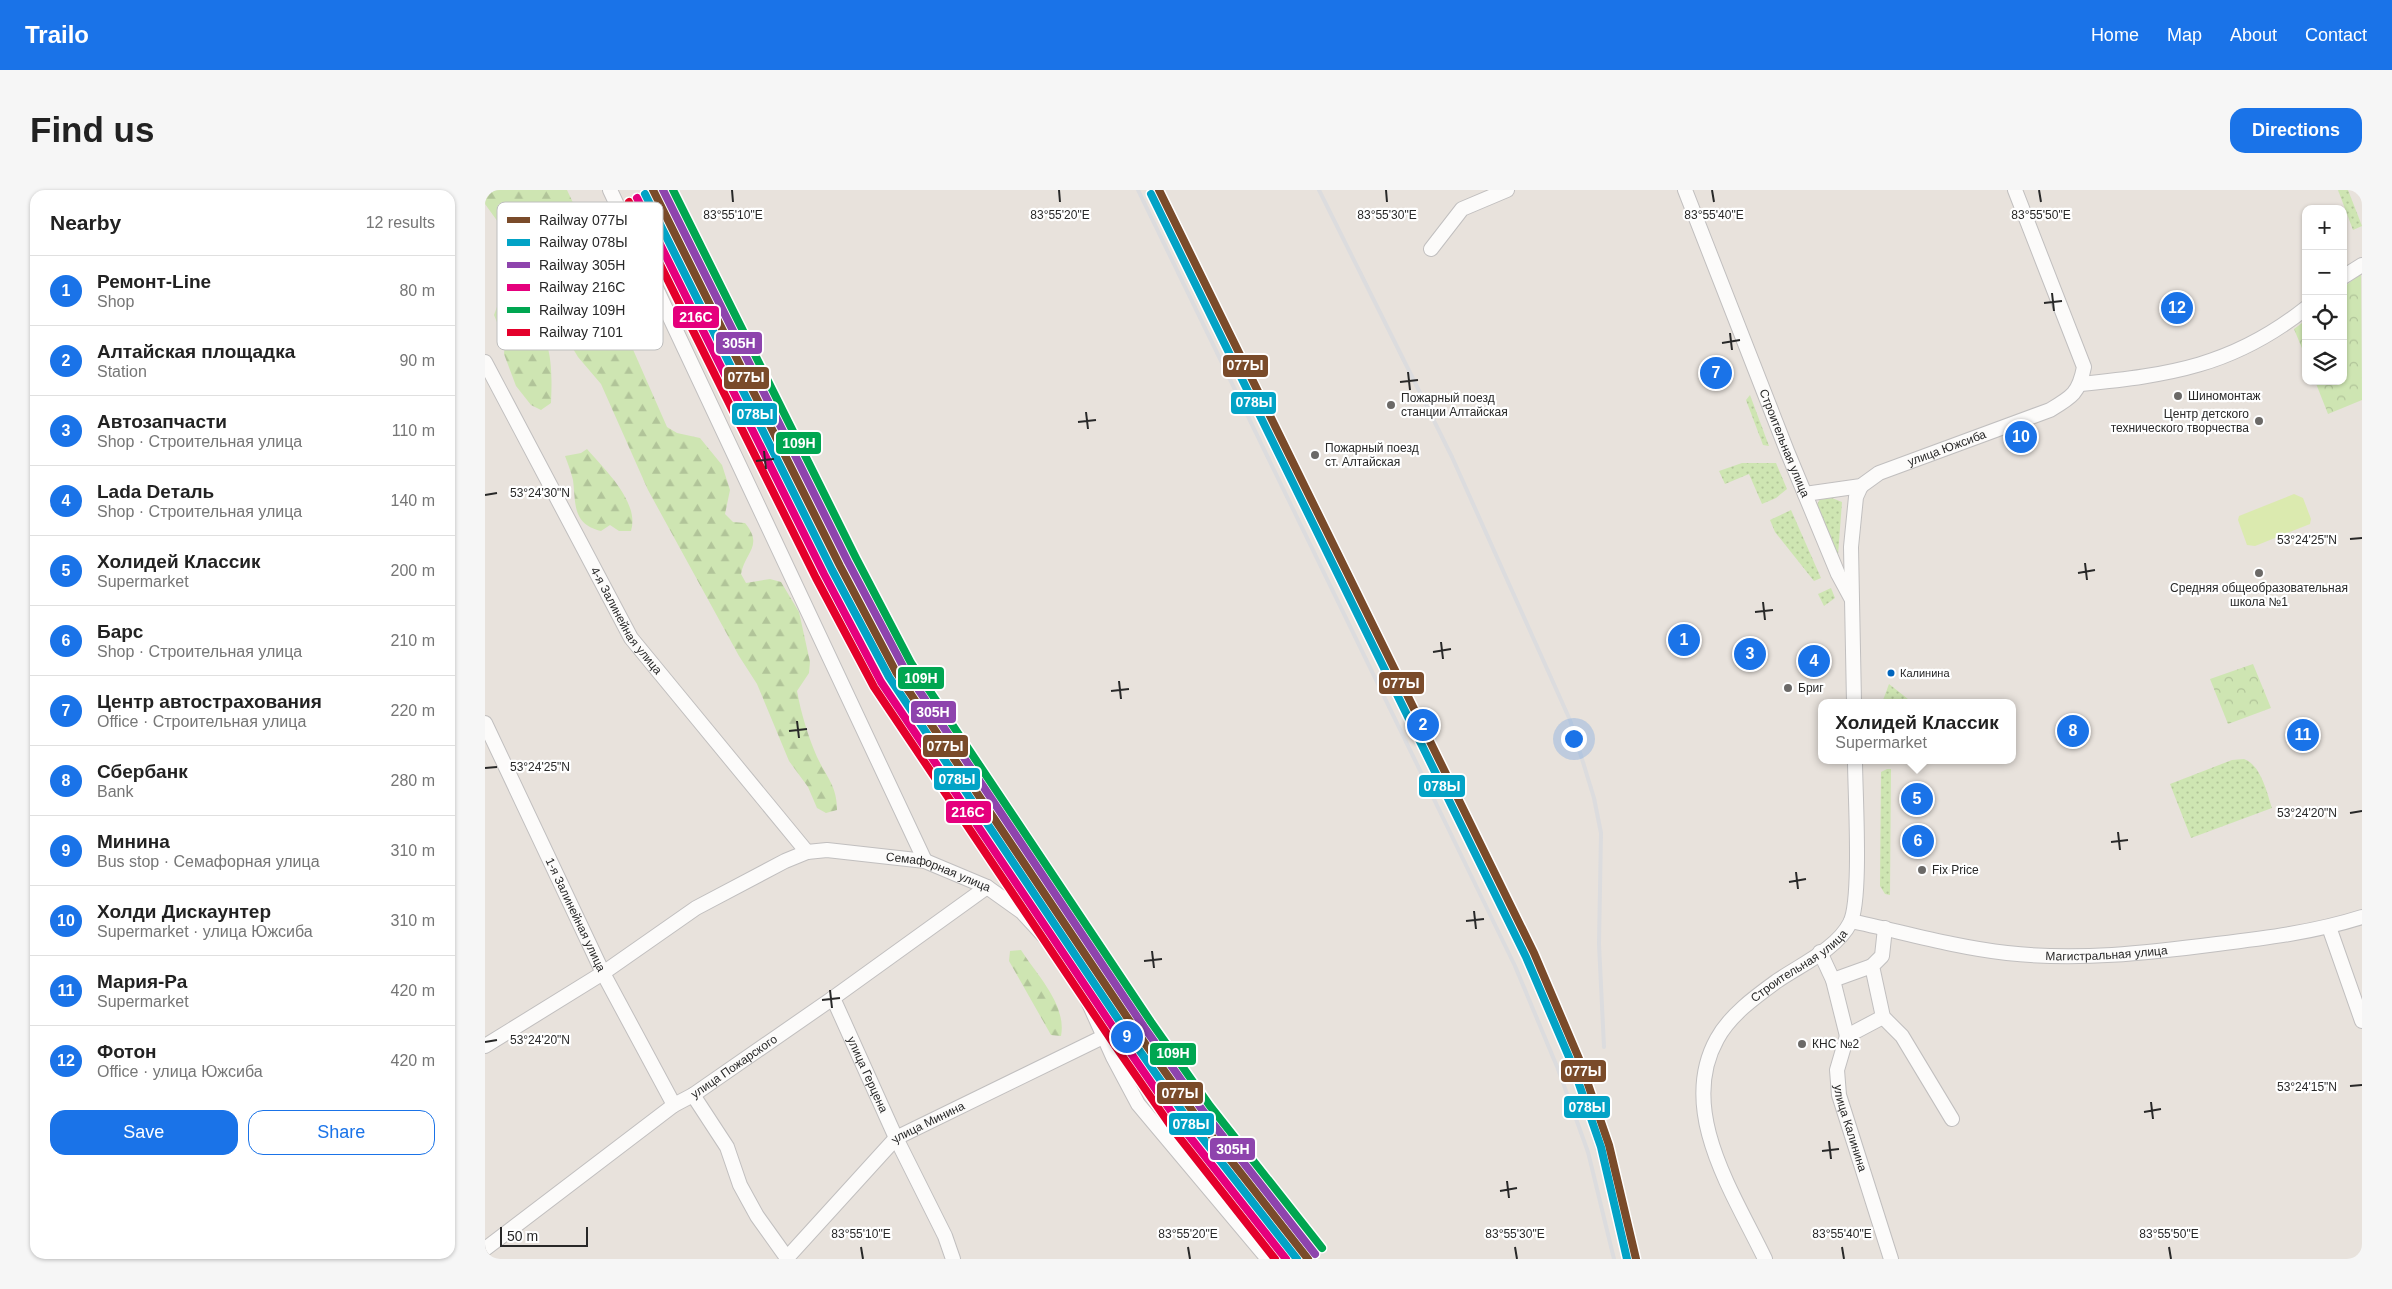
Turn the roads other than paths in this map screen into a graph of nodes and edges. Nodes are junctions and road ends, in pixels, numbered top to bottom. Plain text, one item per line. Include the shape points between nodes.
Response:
1 (610, 190) edge
2 (1507, 190) edge
3 (1685, 190) edge
4 (2015, 190) edge
5 (616, 202) edge
6 (1431, 249) dead end
7 (2362, 265) edge
8 (2347, 274) edge
9 (663, 303) edge
10 (2302, 311) edge
11 (485, 362) edge
12 (2081, 384) junction
13 (1861, 486) junction
14 (1805, 494) junction
15 (1851, 598) junction
16 (1853, 699) edge
17 (485, 723) edge
18 (1855, 764) edge
19 (807, 852) junction
20 (925, 861) junction
21 (987, 887) junction
22 (2362, 918) edge
23 (1851, 922) junction
24 (2329, 927) junction
25 (1885, 928) junction
26 (1820, 952) junction
27 (1872, 966) junction
28 (603, 973) junction
29 (1833, 980) junction
30 (833, 998) junction
31 (1883, 1017) junction
32 (2362, 1021) edge
33 (1105, 1036) junction
34 (1847, 1036) junction
35 (485, 1046) edge
36 (693, 1095) junction
37 (673, 1105) junction
38 (1952, 1119) dead end
39 (896, 1138) junction
40 (485, 1249) edge
41 (786, 1259) edge
42 (953, 1259) edge
43 (1268, 1259) edge
44 (1765, 1259) edge
45 (1891, 1259) edge

1 - 5 street
2 - 6 street via 1462,209
3 - 14 street, Строительная улица
4 - 12 street via 2084,367
7 - 8 street
9 - 20 street
10 - 12 street via 2267,337 2216,361 2160,375
11 - 19 street, 4-я Залинейная улица via 631,638
12 - 13 street, улица Южсиба via 2071,398 2050,410 1879,474
13 - 14 street, улица Южсиба
13 - 15 street via 1853,518
14 - 15 street, Строительная улица
15 - 16 street, Строительная улица
17 - 28 street, 1-я Залинейная улица
18 - 23 street, Строительная улица via 1856,890
19 - 20 street, Семафорная улица via 827,850
19 - 28 street, Семафорная улица via 753,876 696,908
20 - 21 street, Семафорная улица
21 - 30 street, улица Пожарского
21 - 33 street, Семафорная улица via 1022,912 1070,965
22 - 24 street, Магистральная улица
23 - 25 street, Магистральная улица
23 - 26 street, Строительная улица via 1833,943
24 - 25 street, Магистральная улица via 2135,955 2072,957 1977,948
24 - 32 street
25 - 27 street via 1882,956
26 - 29 street
26 - 44 street, Строительная улица via 1743,1008 1717,1038 1707,1065 1703,1099 1708,1134
27 - 29 street
27 - 31 street
28 - 35 street, Семафорная улица
28 - 37 street, 1-я Залинейная улица
29 - 34 street
30 - 36 street, улица Пожарского
30 - 39 street, улица Герцена
31 - 34 street
31 - 38 street via 1902,1036
33 - 39 street, улица Минина
33 - 43 street, Семафорная улица via 1138,1104
34 - 45 street, улица Калинина via 1837,1070 1839,1095
36 - 37 street, улица Пожарского
36 - 41 street via 727,1146 740,1184
37 - 40 street, улица Пожарского
39 - 41 street, улица Минина
39 - 42 street, улица Герцена via 945,1236

